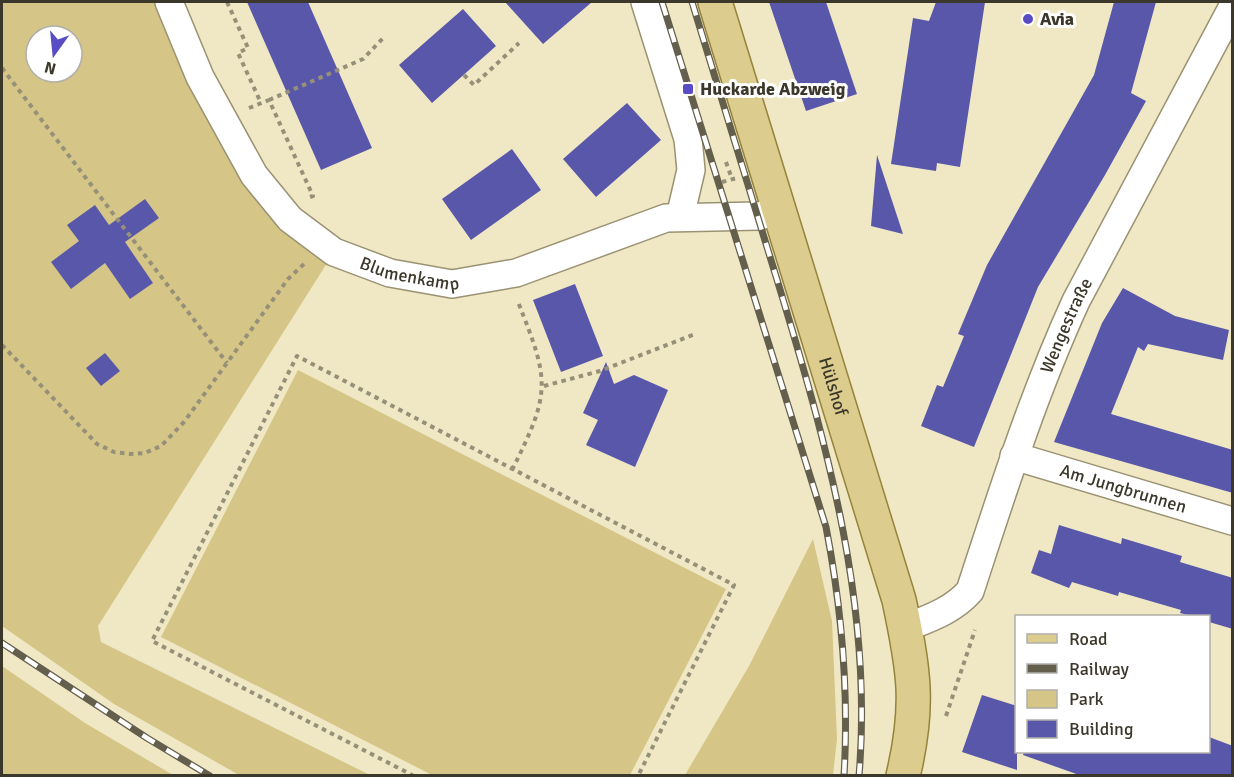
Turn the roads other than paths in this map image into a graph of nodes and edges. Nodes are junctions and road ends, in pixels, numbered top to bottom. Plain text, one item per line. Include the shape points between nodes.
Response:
1 (169, 2) edge
2 (645, 2) edge
3 (715, 2) edge
4 (1233, 8) edge
5 (781, 211) junction
6 (680, 217) junction
7 (1014, 456) junction
8 (1233, 521) edge
9 (905, 628) junction
10 (903, 776) edge

1 - 6 street, Blumenkamp via 221,120 261,184 290,219 334,252 390,273 452,284 507,275 654,222
2 - 6 street via 688,139 691,170
3 - 5 main road, Hülshof
4 - 7 street, Wengestraße via 1076,301
5 - 6 street, Blumenkamp via 759,216
5 - 9 main road, Hülshof via 871,501
7 - 8 street, Am Jungbrunnen
7 - 9 street, Wengestraße via 970,591 942,614
9 - 10 main road, Hülshof via 915,698 914,725

